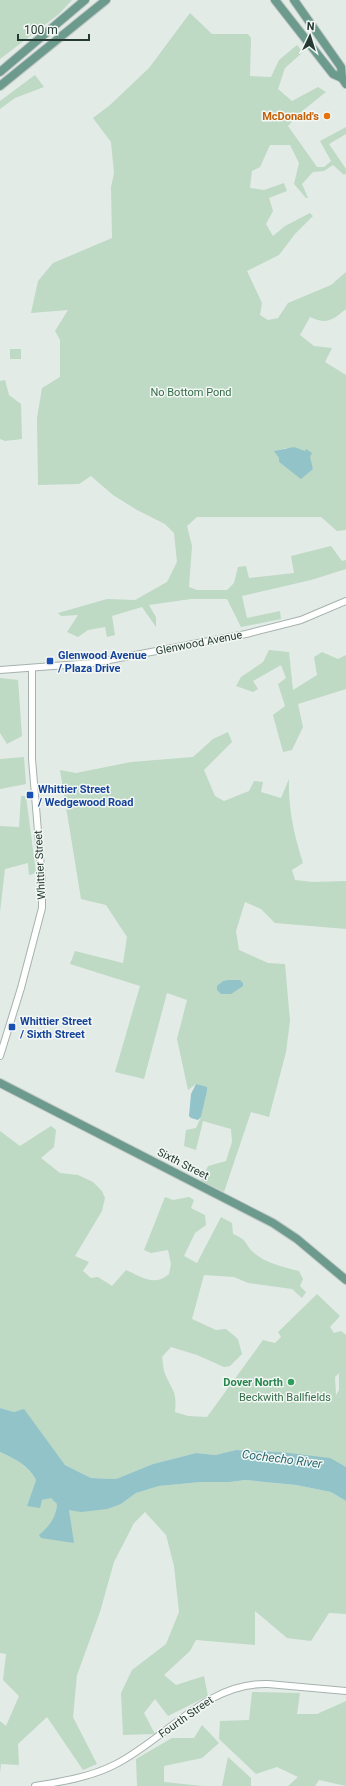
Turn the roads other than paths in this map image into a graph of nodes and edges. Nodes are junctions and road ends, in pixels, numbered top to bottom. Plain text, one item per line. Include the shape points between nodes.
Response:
1 (85, 0) edge
2 (106, 0) edge
3 (275, 0) edge
4 (294, 0) edge
5 (0, 72) edge
6 (344, 81) edge
7 (0, 86) edge
8 (346, 601) edge
9 (32, 669) junction
10 (0, 670) edge
11 (0, 1056) edge
12 (0, 1083) edge
13 (346, 1280) edge
14 (346, 1691) edge
15 (34, 1786) edge

1 - 5 main road
2 - 7 main road
3 - 6 main road via 333,74
4 - 6 main road via 341,67
8 - 9 street, Glenwood Avenue via 301,620 246,634 123,658
9 - 10 street, Glenwood Avenue
9 - 11 street, Whittier Street via 32,752 42,908
12 - 13 main road, Sixth Street via 273,1223 297,1239
14 - 15 street, Fourth Street via 258,1683 238,1687 213,1698 116,1765 86,1775

